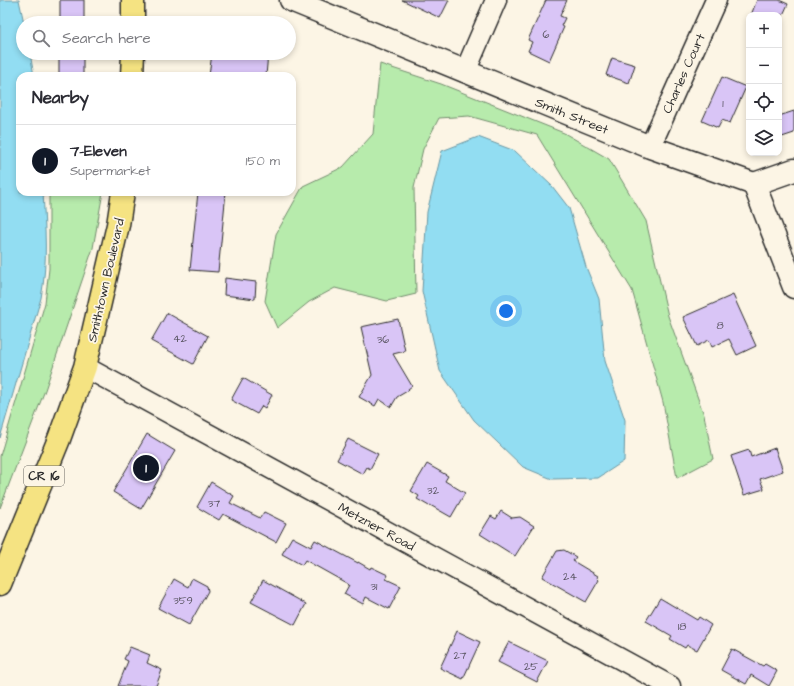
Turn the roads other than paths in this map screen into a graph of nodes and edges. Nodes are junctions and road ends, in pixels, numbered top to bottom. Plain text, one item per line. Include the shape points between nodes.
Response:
1 (133, 0) edge
2 (291, 0) edge
3 (496, 0) edge
4 (716, 0) edge
5 (133, 16) edge
6 (132, 60) edge
7 (132, 72) edge
8 (465, 72) junction
9 (650, 147) junction
10 (794, 170) edge
11 (754, 184) junction
12 (122, 196) edge
13 (794, 287) edge
14 (85, 367) junction
15 (0, 584) edge
16 (670, 686) edge

1 - 5 main road
2 - 8 street, Smith Street
3 - 8 street
4 - 9 street, Charles Court
6 - 7 main road
8 - 9 street, Smith Street
9 - 11 street, Smith Street
10 - 11 street
11 - 13 street
12 - 14 main road, Smithtown Boulevard / CR 16
14 - 15 main road, CR 16 via 59,439
14 - 16 street, Metzner Road

